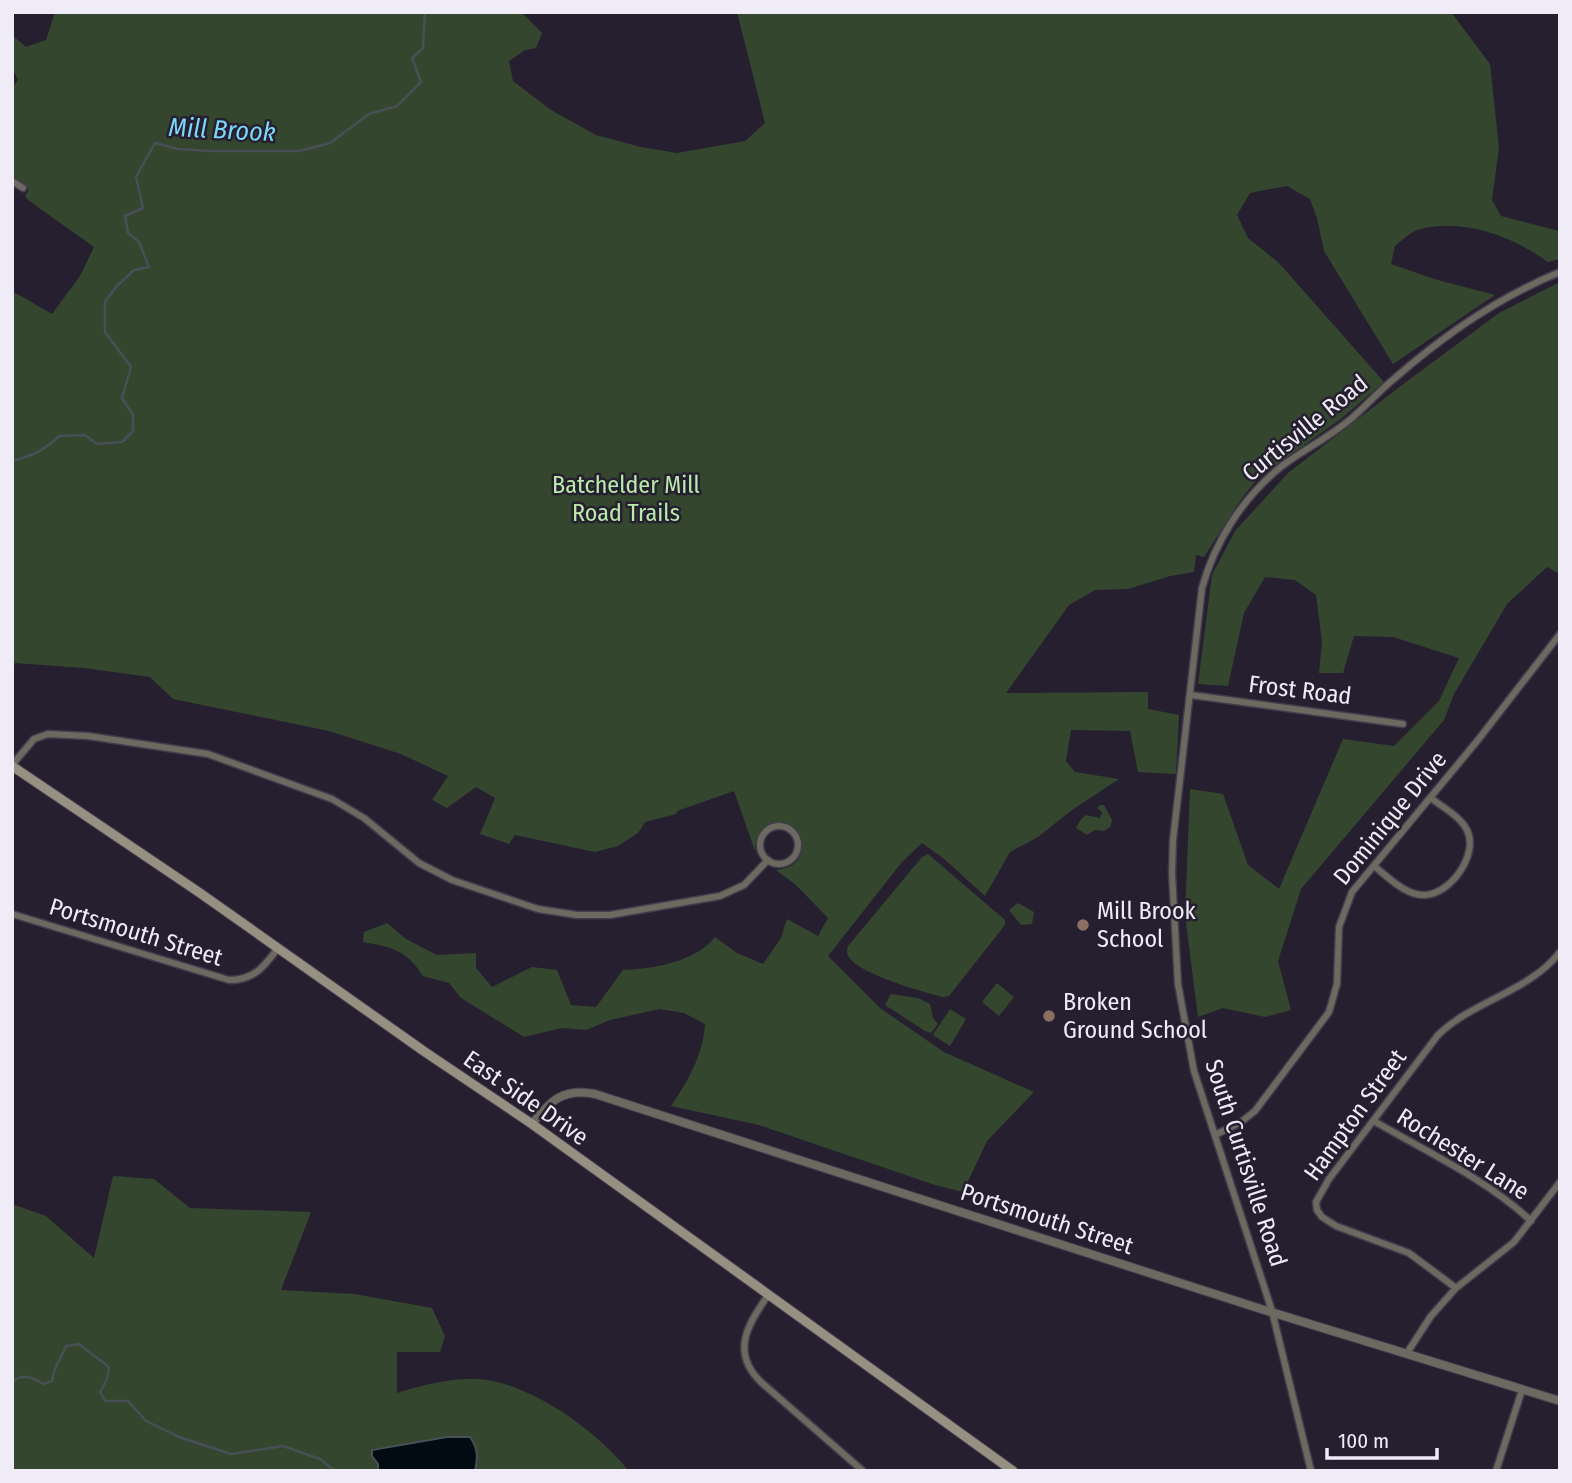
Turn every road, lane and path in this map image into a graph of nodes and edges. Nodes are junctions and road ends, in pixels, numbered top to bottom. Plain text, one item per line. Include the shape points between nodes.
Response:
1 (12, 181) edge
2 (23, 188) dead end
3 (1560, 272) edge
4 (1560, 634) edge
5 (1191, 695) junction
6 (1403, 724) dead end
7 (12, 765) edge
8 (1430, 798) junction
9 (768, 860) junction
10 (1374, 866) junction
11 (12, 914) edge
12 (278, 948) junction
13 (1560, 952) edge
14 (1374, 1121) junction
15 (532, 1124) junction
16 (1215, 1135) junction
17 (1560, 1182) edge
18 (1531, 1221) junction
19 (1456, 1288) junction
20 (769, 1294) junction
21 (1272, 1311) junction
22 (1407, 1353) junction
23 (1521, 1390) junction
24 (1560, 1401) edge
25 (863, 1471) edge
26 (1013, 1471) edge
27 (1311, 1471) edge
28 (1496, 1471) edge

1 - 2 street
3 - 5 street, Curtisville Road via 1462,325 1345,424 1283,466 1250,498 1209,562
4 - 8 street, Dominique Drive
5 - 6 street, Frost Road
5 - 16 street, South Curtisville Road via 1172,873 1181,1001 1194,1071
7 - 9 street via 34,739 48,734 196,751 332,799 370,822 419,863 452,880 538,909 577,915 610,915 720,896 744,885
7 - 12 main road, East Side Drive
8 - 10 street, Dominique Drive
8 - 10 street via 1461,821 1469,835 1468,856 1449,883 1433,894 1414,894
9 - 9 street via 783,863 795,854 798,844 791,831 775,827 766,832 760,846
10 - 16 street, Dominique Drive via 1352,892 1342,915 1336,993 1324,1020 1255,1111
11 - 12 street, Portsmouth Street via 229,980 254,975
12 - 15 main road, East Side Drive
13 - 14 street, Hampton Street via 1541,972 1446,1027
14 - 18 street, Rochester Lane via 1482,1185
14 - 19 street, Hampton Street via 1319,1194 1317,1210 1336,1226 1409,1253
15 - 20 main road, East Side Drive
15 - 21 street, Portsmouth Street via 560,1096 595,1094
16 - 21 street, South Curtisville Road
17 - 18 street
18 - 19 street via 1514,1242
19 - 22 street
20 - 25 street via 745,1335 750,1369
20 - 26 main road, East Side Drive
21 - 22 street, Portsmouth Street
21 - 27 street, South Curtisville Road
22 - 23 street, Portsmouth Street
23 - 24 street, Portsmouth Street
23 - 28 street

